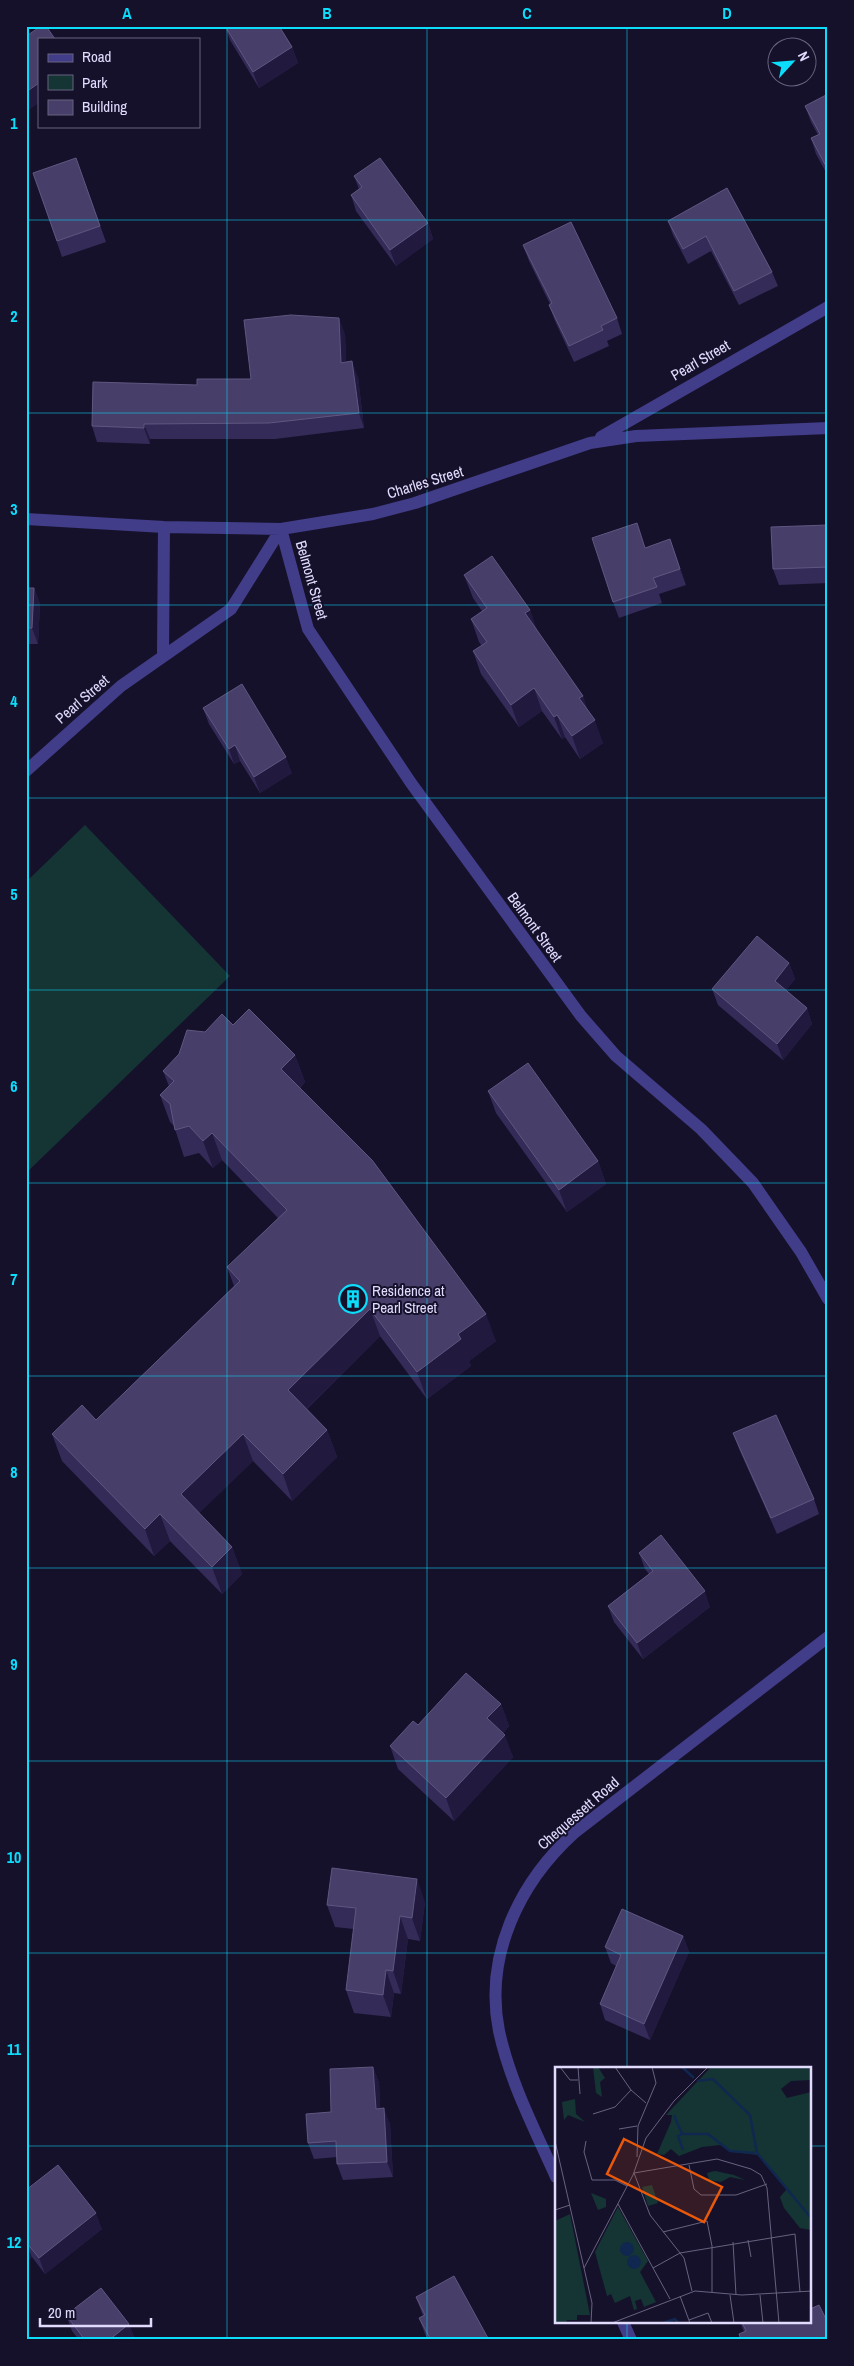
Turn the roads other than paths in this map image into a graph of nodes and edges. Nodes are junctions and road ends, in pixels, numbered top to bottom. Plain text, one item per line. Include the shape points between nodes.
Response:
1 (828, 306) edge
2 (828, 428) edge
3 (590, 443) junction
4 (26, 519) edge
5 (164, 527) junction
6 (281, 529) junction
7 (163, 656) junction
8 (26, 771) edge
9 (828, 1299) edge
10 (828, 1637) edge
11 (555, 2175) edge
12 (624, 2324) edge
13 (630, 2340) edge

1 - 3 street, Pearl Street
2 - 3 street, Charles Street via 636,436
3 - 6 street, Charles Street via 415,503 373,514
4 - 5 street, Charles Street
5 - 6 street, Charles Street
5 - 7 street
6 - 7 street, Pearl Street via 231,609
6 - 9 street, Belmont Street via 308,629 411,783 592,1030 627,1066 717,1143 753,1183 788,1232
7 - 8 street, Pearl Street via 105,699
10 - 11 street, Chequessett Road via 574,1833 550,1856 521,1898 507,1930 499,1963 499,2031 513,2078
12 - 13 street

